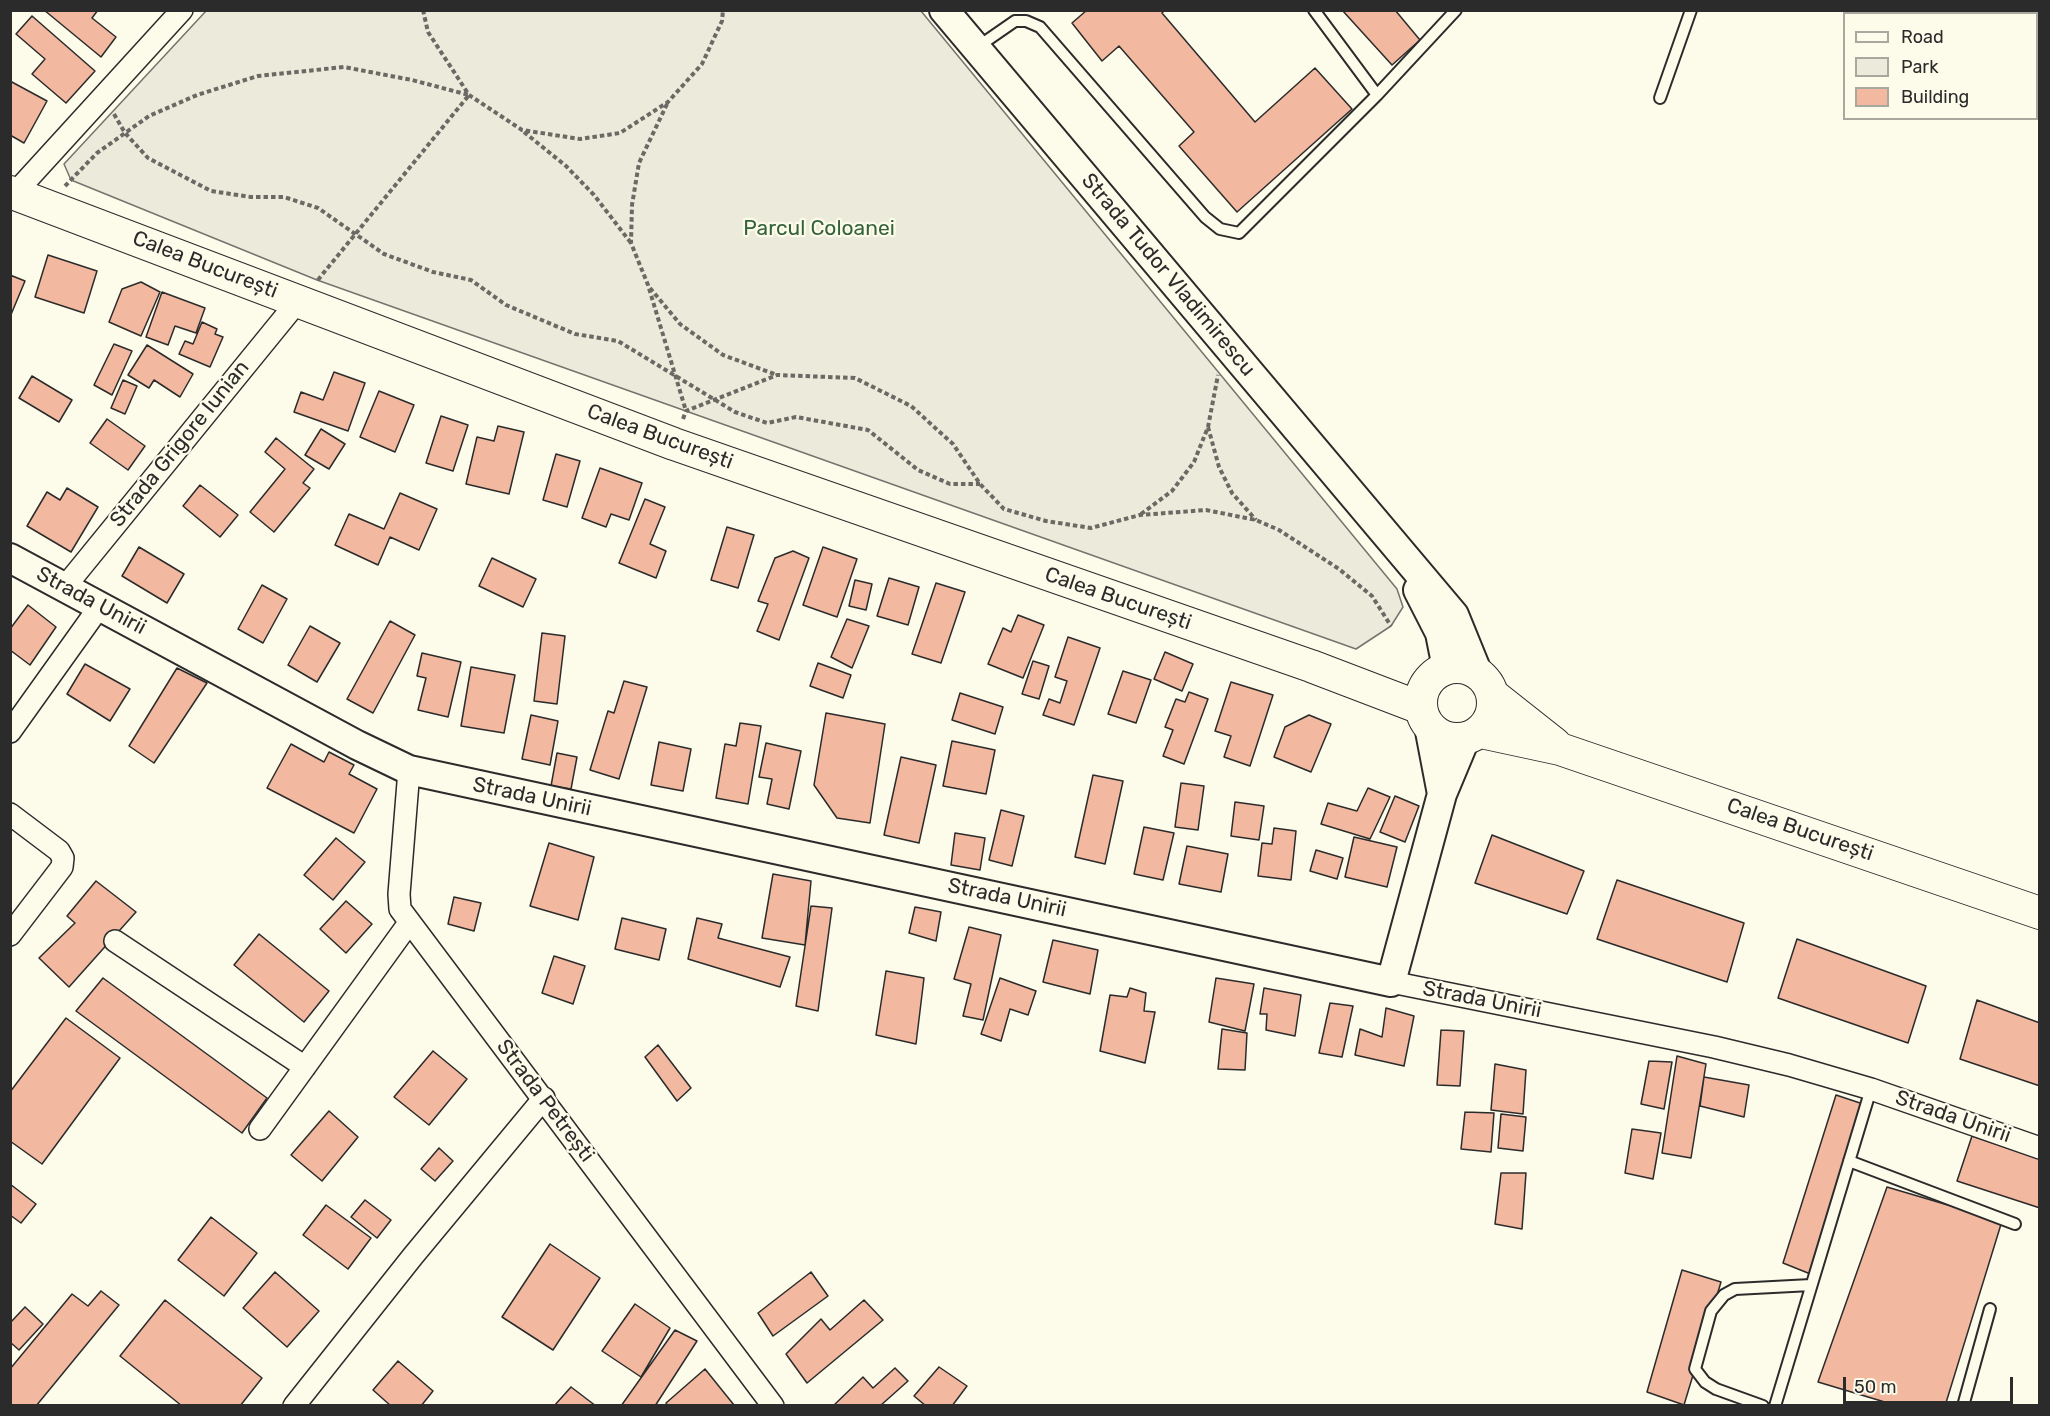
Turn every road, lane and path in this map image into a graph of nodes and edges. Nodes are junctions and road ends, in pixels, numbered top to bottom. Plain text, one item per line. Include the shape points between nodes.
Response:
1 (182, 10) edge
2 (423, 10) edge
3 (723, 10) edge
4 (944, 10) edge
5 (1314, 10) edge
6 (1456, 10) edge
7 (1691, 10) edge
8 (976, 48) junction
9 (103, 95) junction
10 (469, 95) junction
11 (1377, 95) junction
12 (1660, 98) dead end
13 (668, 102) junction
14 (522, 130) junction
15 (125, 133) junction
16 (12, 191) edge
17 (46, 204) junction
18 (356, 235) junction
19 (631, 243) junction
20 (648, 285) junction
21 (298, 301) junction
22 (1225, 341) junction
23 (777, 375) junction
24 (675, 376) junction
25 (713, 400) junction
26 (686, 411) junction
27 (1208, 427) junction
28 (674, 444) junction
29 (980, 484) junction
30 (1140, 515) junction
31 (1256, 520) junction
32 (1391, 541) junction
33 (10, 558) edge
34 (64, 588) junction
35 (100, 606) junction
36 (1391, 626) dead end
37 (1486, 684) junction
38 (1432, 696) junction
39 (10, 732) edge
40 (1473, 735) junction
41 (1560, 748) junction
42 (409, 770) junction
43 (1442, 794) junction
44 (10, 814) edge
45 (2040, 913) edge
46 (409, 924) junction
47 (10, 935) edge
48 (115, 941) dead end
49 (1391, 982) junction
50 (305, 1067) junction
51 (1871, 1089) junction
52 (544, 1098) junction
53 (260, 1129) dead end
54 (2040, 1148) edge
55 (1849, 1161) junction
56 (2015, 1224) dead end
57 (1811, 1285) junction
58 (1990, 1309) dead end
59 (294, 1406) edge
60 (773, 1406) edge
61 (1763, 1406) edge
62 (1775, 1406) edge
63 (1964, 1406) edge

1 - 9 street
2 - 10 path via 428,32
3 - 13 path via 722,21 702,64
4 - 8 main road, Strada Tudor Vladimirescu
5 - 11 lane
6 - 11 lane
7 - 12 lane
8 - 11 lane via 1015,21 1040,27 1205,217 1220,229 1239,233
8 - 22 main road, Strada Tudor Vladimirescu
9 - 15 path
9 - 16 street
10 - 14 path
10 - 15 path via 344,68 258,76 197,95 149,116
10 - 18 path
13 - 14 path via 620,133 580,139
13 - 19 path via 639,163
14 - 19 path via 594,195
15 - 17 path via 97,153
15 - 18 path via 148,158 211,191 284,197 318,207
16 - 17 main road, Calea București
17 - 21 main road, Calea București
18 - 21 path
18 - 24 path via 384,254 433,272 471,280 506,305 575,334 618,341
19 - 20 path
20 - 23 path via 680,324 723,355
20 - 24 path
21 - 28 main road, Calea București
21 - 34 street, Strada Grigore Iunian
22 - 27 path
22 - 32 main road, Strada Tudor Vladimirescu
23 - 25 path
23 - 29 path via 855,378 911,406 953,444
24 - 25 path
24 - 26 path
25 - 26 path
25 - 29 path via 767,423 796,417 868,430 918,470 950,484
26 - 28 path
27 - 30 path via 1194,462 1172,491
27 - 31 path via 1219,467 1232,493
28 - 38 main road, Calea București via 1314,668
29 - 30 path via 1004,509 1046,521 1091,528
30 - 31 path via 1206,510
31 - 36 path via 1279,530 1339,569 1372,596
32 - 37 main road, Strada Tudor Vladimirescu via 1454,615
32 - 38 main road, Strada Tudor Vladimirescu via 1434,620
33 - 34 main road, Strada Unirii
34 - 35 main road, Strada Unirii
35 - 39 street
35 - 42 main road, Strada Unirii
37 - 38 main road, Calea București via 1458,667
37 - 40 main road via 1493,708 1490,721
37 - 41 main road, Calea București
38 - 40 main road, Calea București via 1445,738
38 - 43 main road, Strada Tudor Vladimirescu
40 - 41 main road, Calea București
40 - 43 main road
41 - 45 main road, Calea București
42 - 46 street, Strada Petrești via 399,894 400,909
42 - 49 main road, Strada Unirii
43 - 49 main road
44 - 47 street via 63,858 62,867
46 - 50 street
46 - 52 street, Strada Petrești
48 - 50 street
49 - 51 street, Strada Unirii via 1714,1047
50 - 53 street
51 - 54 street, Strada Unirii
51 - 55 lane
52 - 59 street
52 - 60 street, Strada Petrești
55 - 56 lane
55 - 57 lane
57 - 61 lane via 1735,1289 1724,1295 1711,1311 1695,1369 1716,1389
57 - 62 lane
58 - 63 lane

